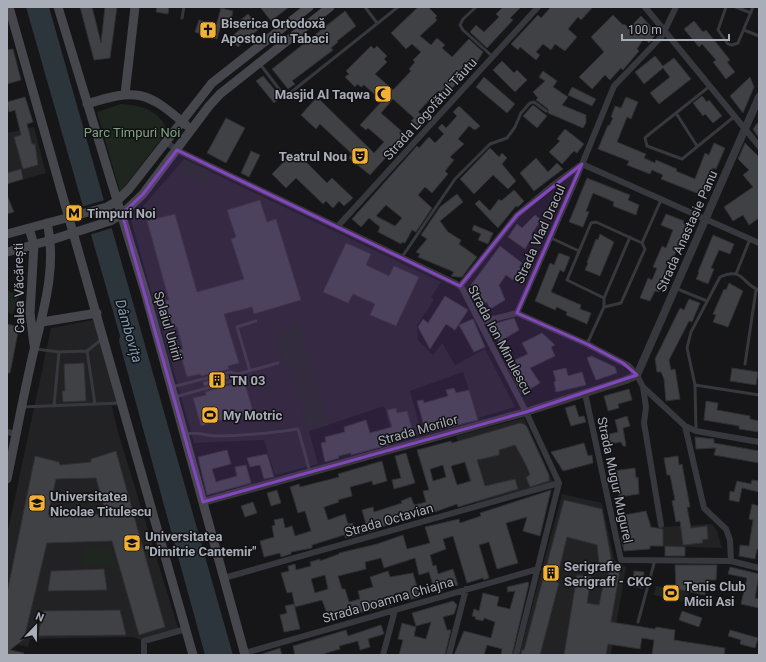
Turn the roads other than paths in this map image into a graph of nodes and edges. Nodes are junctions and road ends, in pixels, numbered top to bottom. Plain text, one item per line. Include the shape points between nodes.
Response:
1 (9, 7) edge
2 (58, 7) edge
3 (135, 7) edge
4 (184, 7) edge
5 (309, 7) edge
6 (330, 7) edge
7 (365, 7) edge
8 (398, 7) edge
9 (476, 7) edge
10 (538, 7) edge
11 (645, 7) edge
12 (676, 7) edge
13 (726, 7) edge
14 (736, 7) edge
15 (753, 7) edge
16 (751, 13) junction
17 (182, 18) dead end
18 (377, 24) junction
19 (744, 30) junction
20 (665, 32) junction
21 (759, 36) edge
22 (493, 57) junction
23 (259, 62) junction
24 (710, 86) junction
25 (125, 94) junction
26 (759, 97) edge
27 (87, 104) junction
28 (546, 111) dead end
29 (759, 111) edge
30 (676, 113) junction
31 (735, 116) junction
32 (750, 117) junction
33 (182, 122) junction
34 (745, 129) junction
35 (192, 130) junction
36 (166, 142) junction
37 (697, 146) junction
38 (759, 146) edge
39 (177, 150) junction
40 (582, 164) junction
41 (662, 200) junction
42 (116, 201) junction
43 (122, 214) junction
44 (69, 217) junction
45 (706, 219) junction
46 (47, 223) junction
47 (338, 226) junction
48 (29, 228) junction
49 (74, 232) junction
50 (7, 234) edge
51 (550, 238) junction
52 (630, 238) junction
53 (750, 239) junction
54 (52, 240) junction
55 (642, 242) junction
56 (759, 242) edge
57 (34, 245) junction
58 (579, 251) junction
59 (7, 252) edge
60 (402, 257) junction
61 (736, 274) junction
62 (460, 286) junction
63 (675, 288) junction
64 (758, 290) edge
65 (604, 298) junction
66 (707, 301) junction
67 (604, 307) junction
68 (97, 313) junction
69 (517, 313) junction
70 (256, 321) dead end
71 (42, 322) junction
72 (481, 322) junction
73 (104, 338) junction
74 (587, 344) junction
75 (34, 349) junction
76 (87, 351) junction
77 (58, 352) junction
78 (278, 363) dead end
79 (745, 364) dead end
80 (250, 371) junction
81 (238, 374) junction
82 (637, 374) junction
83 (695, 385) junction
84 (643, 387) junction
85 (172, 388) junction
86 (585, 393) junction
87 (759, 395) edge
88 (174, 398) junction
89 (121, 402) junction
90 (95, 404) junction
91 (22, 406) junction
92 (54, 406) junction
93 (526, 412) junction
94 (686, 426) junction
95 (696, 431) junction
96 (7, 432) edge
97 (17, 434) junction
98 (185, 434) junction
99 (759, 442) edge
100 (310, 472) junction
101 (7, 479) edge
102 (560, 483) junction
103 (203, 502) junction
104 (661, 525) dead end
105 (655, 560) junction
106 (731, 561) junction
107 (759, 568) edge
108 (538, 569) junction
109 (224, 578) junction
110 (466, 590) junction
111 (395, 610) junction
112 (638, 622) dead end
113 (186, 629) junction
114 (245, 654) edge
115 (144, 655) edge
116 (193, 655) edge
117 (383, 655) edge
118 (448, 655) edge
119 (516, 655) edge

1 - 44 main road
2 - 27 main road, Splaiul Unirii
3 - 25 main road
4 - 17 lane
5 - 33 main road via 212,83
6 - 23 main road
7 - 18 lane
8 - 18 lane
9 - 22 lane via 460,25
10 - 22 street, Strada Logofătul Tăutu
11 - 20 street
12 - 20 street, Strada Vlad Dracul
13 - 19 lane via 718,28 719,34 728,44 734,45 738,43
14 - 16 lane
15 - 16 lane
16 - 19 lane
18 - 23 lane via 285,97
19 - 21 lane
20 - 24 street
20 - 40 street, Strada Vlad Dracul via 614,86
22 - 47 street, Strada Logofătul Tăutu
23 - 35 main road via 220,94
24 - 30 lane
24 - 31 street
25 - 27 main road
25 - 33 main road via 152,100
26 - 32 street, Strada Anastasie Panu
27 - 42 main road, Splaiul Unirii
28 - 60 lane via 534,102 530,103 521,113 516,127 507,138 490,144 455,179
29 - 32 street
30 - 37 lane
30 - 37 lane via 647,136 645,144 680,159
31 - 34 street
31 - 37 lane
32 - 34 street, Strada Anastasie Panu
33 - 35 main road
33 - 36 main road
34 - 38 street
34 - 45 street, Strada Anastasie Panu
35 - 39 main road
36 - 39 street, Strada Ion Minulescu
36 - 42 main road via 129,189
39 - 43 main road via 143,194
39 - 47 street, Strada Ion Minulescu
40 - 41 street
40 - 51 street, Strada Vlad Dracul
40 - 62 street, Strada Vlad Dracul via 521,210
41 - 45 street
41 - 55 lane
42 - 43 main road, Splaiul Unirii
42 - 44 main road via 106,207
43 - 49 main road
43 - 85 main road, Splaiul Unirii
44 - 46 main road
44 - 49 main road
45 - 53 street
45 - 63 street, Strada Anastasie Panu
46 - 48 main road
46 - 54 main road, Calea Văcărești
47 - 60 street, Strada Ion Minulescu
48 - 50 main road
48 - 57 main road, Calea Văcărești
49 - 54 main road
49 - 68 main road
51 - 58 lane
51 - 69 street, Strada Vlad Dracul
52 - 55 lane
52 - 58 lane via 594,222 591,223
52 - 65 lane
53 - 56 street
53 - 61 lane
54 - 57 main road
54 - 71 main road, Calea Văcărești
55 - 67 lane via 645,249 621,302
57 - 59 main road
57 - 75 main road, Calea Văcărești via 30,313
58 - 65 lane via 567,280
60 - 62 street, Strada Ion Minulescu
61 - 64 lane
61 - 66 lane via 720,277
62 - 72 street, Strada Ion Minulescu
63 - 66 lane
63 - 82 street, Strada Anastasie Panu
64 - 79 lane
65 - 67 lane
66 - 83 lane via 687,348
67 - 74 lane
68 - 71 main road
68 - 73 main road
69 - 72 street
69 - 74 street
70 - 80 lane via 237,327
71 - 75 main road, Calea Văcărești
72 - 93 street, Strada Ion Minulescu
73 - 76 lane
73 - 89 main road
74 - 82 street via 623,363
75 - 77 lane
75 - 91 main road, Calea Văcărești
76 - 77 lane
76 - 90 lane
77 - 92 lane
78 - 80 lane
80 - 81 lane
81 - 85 lane via 230,372
81 - 88 lane via 232,381
82 - 84 street
82 - 86 street, Strada Morilor
83 - 87 lane
83 - 95 lane
84 - 94 street
84 - 104 street via 646,407 644,423
85 - 88 main road, Splaiul Unirii
86 - 93 street, Strada Morilor
86 - 105 street, Strada Mugur Mugurel via 621,560
88 - 98 main road, Splaiul Unirii
89 - 90 lane
89 - 113 main road
90 - 92 lane
91 - 92 lane
91 - 97 main road, Calea Văcărești
93 - 100 street, Strada Morilor
93 - 102 street, Strada Ion Minulescu
94 - 95 street
94 - 106 street via 704,508 720,521 729,534
95 - 99 street
96 - 97 street
97 - 101 main road, Calea Văcărești
98 - 100 lane via 198,432 215,436 259,435 298,429
98 - 103 main road, Splaiul Unirii
100 - 103 street, Strada Morilor
102 - 108 street
102 - 109 street, Strada Octavian
103 - 109 main road, Splaiul Unirii
105 - 106 street, Strada Mugur Mugurel
105 - 112 lane
106 - 107 street, Strada Mugur Mugurel
108 - 110 street, Strada Doamna Chiajna
108 - 119 street
109 - 114 main road, Splaiul Unirii
110 - 111 street, Strada Doamna Chiajna
110 - 118 street
111 - 114 street, Strada Doamna Chiajna
111 - 117 street
113 - 115 street via 144,641
113 - 116 main road

